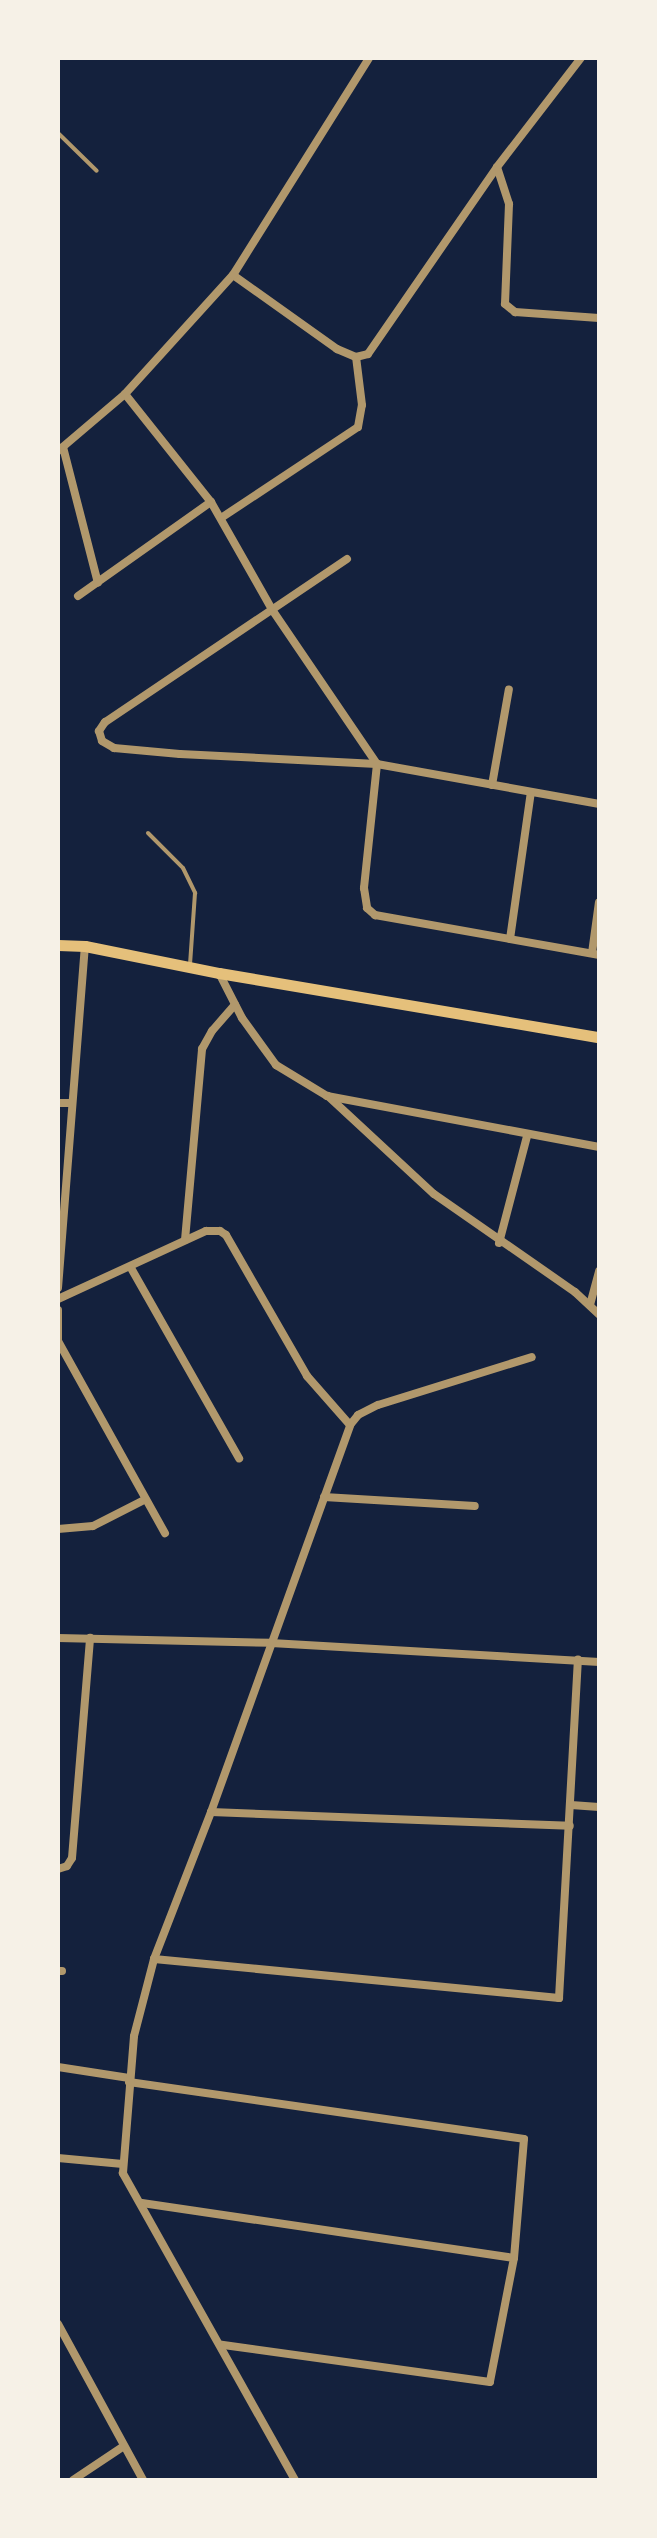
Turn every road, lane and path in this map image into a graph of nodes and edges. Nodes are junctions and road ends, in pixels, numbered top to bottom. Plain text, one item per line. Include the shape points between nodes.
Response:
1 (369, 58) edge
2 (581, 58) edge
3 (58, 133) edge
4 (497, 167) junction
5 (97, 171) dead end
6 (233, 275) junction
7 (599, 318) edge
8 (356, 357) junction
9 (125, 394) junction
10 (60, 449) edge
11 (211, 502) junction
12 (221, 518) junction
13 (347, 559) dead end
14 (98, 583) junction
15 (78, 596) dead end
16 (273, 611) junction
17 (509, 689) dead end
18 (377, 764) junction
19 (492, 785) junction
20 (531, 792) junction
21 (599, 804) edge
22 (148, 833) dead end
23 (599, 902) edge
24 (510, 939) junction
25 (58, 945) edge
26 (85, 946) junction
27 (595, 954) edge
28 (189, 967) junction
29 (219, 973) junction
30 (235, 1005) junction
31 (599, 1037) edge
32 (327, 1096) junction
33 (58, 1103) edge
34 (72, 1103) junction
35 (527, 1136) junction
36 (599, 1147) edge
37 (60, 1226) edge
38 (185, 1240) junction
39 (499, 1243) junction
40 (131, 1268) junction
41 (599, 1271) edge
42 (58, 1288) edge
43 (58, 1299) edge
44 (590, 1305) junction
45 (58, 1310) edge
46 (599, 1314) edge
47 (58, 1341) edge
48 (532, 1357) dead end
49 (350, 1425) junction
50 (239, 1458) dead end
51 (324, 1497) junction
52 (146, 1499) junction
53 (475, 1506) dead end
54 (58, 1529) edge
55 (165, 1533) dead end
56 (58, 1638) edge
57 (90, 1638) junction
58 (271, 1643) junction
59 (578, 1660) junction
60 (599, 1662) edge
61 (571, 1805) junction
62 (599, 1807) edge
63 (211, 1812) junction
64 (570, 1826) junction
65 (58, 1869) edge
66 (154, 1959) junction
67 (58, 2067) edge
68 (129, 2080) junction
69 (58, 2158) edge
70 (123, 2164) junction
71 (142, 2203) junction
72 (514, 2258) junction
73 (60, 2329) edge
74 (222, 2345) junction
75 (124, 2446) junction
76 (73, 2480) edge
77 (143, 2480) edge
78 (295, 2480) edge

1 - 6 street
2 - 4 street
3 - 5 lane
4 - 7 street via 509,204 505,304 515,312
4 - 8 street via 368,354
6 - 8 street
6 - 9 street
8 - 12 street via 362,405 358,427
9 - 10 street
9 - 11 street
10 - 14 street
11 - 12 street
11 - 14 street
12 - 16 street
13 - 16 street
14 - 15 street
16 - 18 street
16 - 18 street via 105,722 99,731 102,741 114,748 167,753
17 - 19 street
18 - 19 street
18 - 24 street via 364,888 367,908 375,915
19 - 20 street
20 - 21 street
20 - 24 street
22 - 28 lane via 183,868 195,893
23 - 27 street
24 - 27 street
25 - 26 main road
26 - 28 main road
26 - 34 street
28 - 29 main road
29 - 30 street
29 - 31 main road
30 - 32 street via 276,1065
30 - 38 street via 202,1049
32 - 35 street
32 - 39 street via 434,1194
33 - 34 street
34 - 37 street
35 - 36 street
35 - 39 street
37 - 42 street
38 - 40 street
38 - 49 street via 213,1230 226,1235 307,1376
39 - 44 street
40 - 43 street
40 - 50 street
41 - 44 street
44 - 46 street
45 - 47 street
47 - 52 street
48 - 49 street via 378,1405
49 - 51 street
51 - 53 street
51 - 58 street
52 - 54 street via 93,1526
52 - 55 street
56 - 57 street
57 - 58 street
57 - 65 street via 72,1858
58 - 59 street
58 - 63 street
59 - 60 street
59 - 61 street
61 - 62 street
61 - 64 street
63 - 64 street
63 - 66 street
64 - 66 street via 559,1998
66 - 68 street via 134,2036
67 - 68 street
68 - 70 street
68 - 72 street via 524,2139
69 - 70 street
70 - 71 street
71 - 72 street
71 - 74 street
72 - 74 street via 490,2382
73 - 75 street
74 - 78 street
75 - 76 street
75 - 77 street

